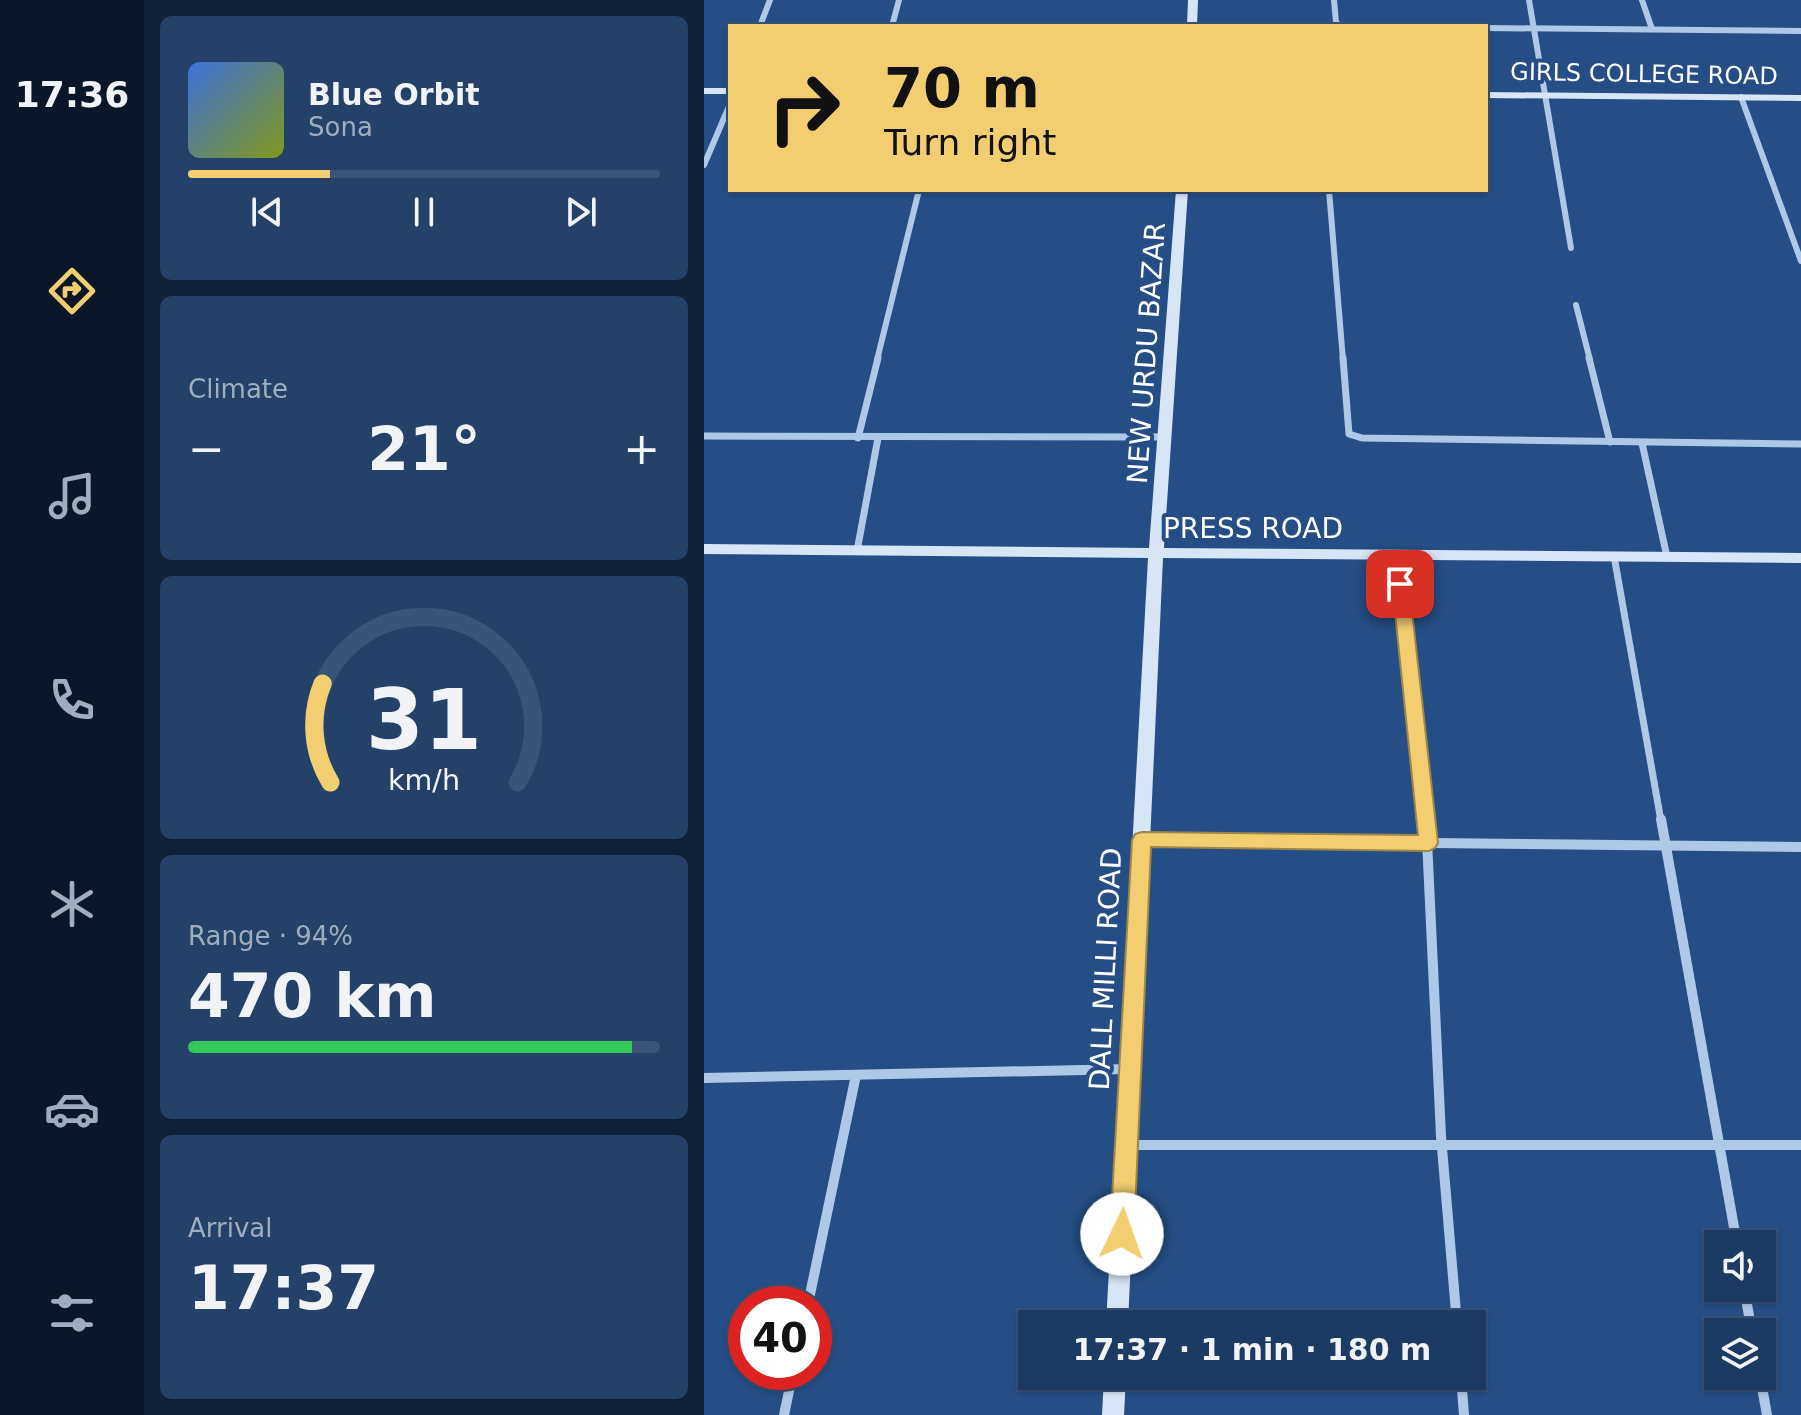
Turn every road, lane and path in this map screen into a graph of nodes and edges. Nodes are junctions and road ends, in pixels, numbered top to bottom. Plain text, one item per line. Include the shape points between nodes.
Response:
1 (770, 0) edge
2 (899, 0) edge
3 (1193, 0) edge
4 (1334, 0) edge
5 (1529, 0) edge
6 (1642, 0) edge
7 (761, 24) edge
8 (893, 24) edge
9 (1192, 24) edge
10 (1338, 24) edge
11 (1488, 28) edge
12 (1535, 28) junction
13 (1652, 29) junction
14 (1801, 31) edge
15 (704, 91) edge
16 (728, 91) edge
17 (1488, 95) edge
18 (1543, 95) junction
19 (1741, 97) junction
20 (1801, 98) edge
21 (728, 109) edge
22 (704, 165) edge
23 (919, 192) edge
24 (1182, 192) edge
25 (1329, 192) edge
26 (1571, 248) dead end
27 (1801, 261) edge
28 (1576, 305) dead end
29 (704, 436) edge
30 (1165, 437) junction
31 (858, 438) junction
32 (878, 438) junction
33 (1610, 442) junction
34 (1642, 443) junction
35 (1801, 444) edge
36 (704, 549) edge
37 (857, 551) junction
38 (1156, 553) junction
39 (1397, 555) junction
40 (1614, 556) junction
41 (1667, 557) junction
42 (1801, 558) edge
43 (1153, 616) joint
44 (1142, 840) junction
45 (1429, 843) junction
46 (1666, 846) junction
47 (1801, 847) edge
48 (1130, 1069) junction
49 (856, 1075) junction
50 (704, 1078) edge
51 (1127, 1145) junction
52 (1719, 1145) junction
53 (1801, 1145) edge
54 (1442, 1146) junction
55 (1734, 1230) edge
56 (812, 1286) edge
57 (1118, 1310) edge
58 (1456, 1310) edge
59 (789, 1390) edge
60 (1114, 1390) edge
61 (1462, 1390) edge
62 (1763, 1390) edge
63 (784, 1415) edge
64 (1113, 1415) edge
65 (1464, 1415) edge
66 (1767, 1415) edge

1 - 7 street
2 - 8 street
3 - 9 street
4 - 10 street
5 - 12 street
6 - 13 street
11 - 12 street
12 - 13 street
12 - 18 street
13 - 14 street
15 - 16 street
17 - 18 street, GIRLS COLLEGE ROAD
18 - 19 street, GIRLS COLLEGE ROAD
18 - 26 street
19 - 20 street, GIRLS COLLEGE ROAD
19 - 27 street
21 - 22 street
23 - 31 street
24 - 30 street, NEW URDU BAZAR
25 - 33 street via 1349,434 1393,440
28 - 33 street
29 - 31 street
30 - 32 street
30 - 38 street, NEW URDU BAZAR
31 - 32 street
32 - 37 street
33 - 34 street
34 - 35 street
34 - 41 street
36 - 37 street, PRESS ROAD
37 - 38 street, PRESS ROAD
38 - 39 street, PRESS ROAD
38 - 43 street, NEW URDU BAZAR
39 - 40 street, PRESS ROAD
39 - 45 street
40 - 41 street, PRESS ROAD
40 - 46 street
41 - 42 street, PRESS ROAD
43 - 44 street, DALL MILLI ROAD
44 - 45 street
44 - 48 street, DALL MILLI ROAD
45 - 46 street
45 - 54 street
46 - 47 street
46 - 52 street
48 - 49 street
48 - 51 street, DALL MILLI ROAD
49 - 50 street
49 - 56 street
51 - 54 street
51 - 57 street, DALL MILLI ROAD
52 - 53 street
52 - 54 street
52 - 55 street
54 - 58 street
59 - 63 street
60 - 64 street
61 - 65 street
62 - 66 street

